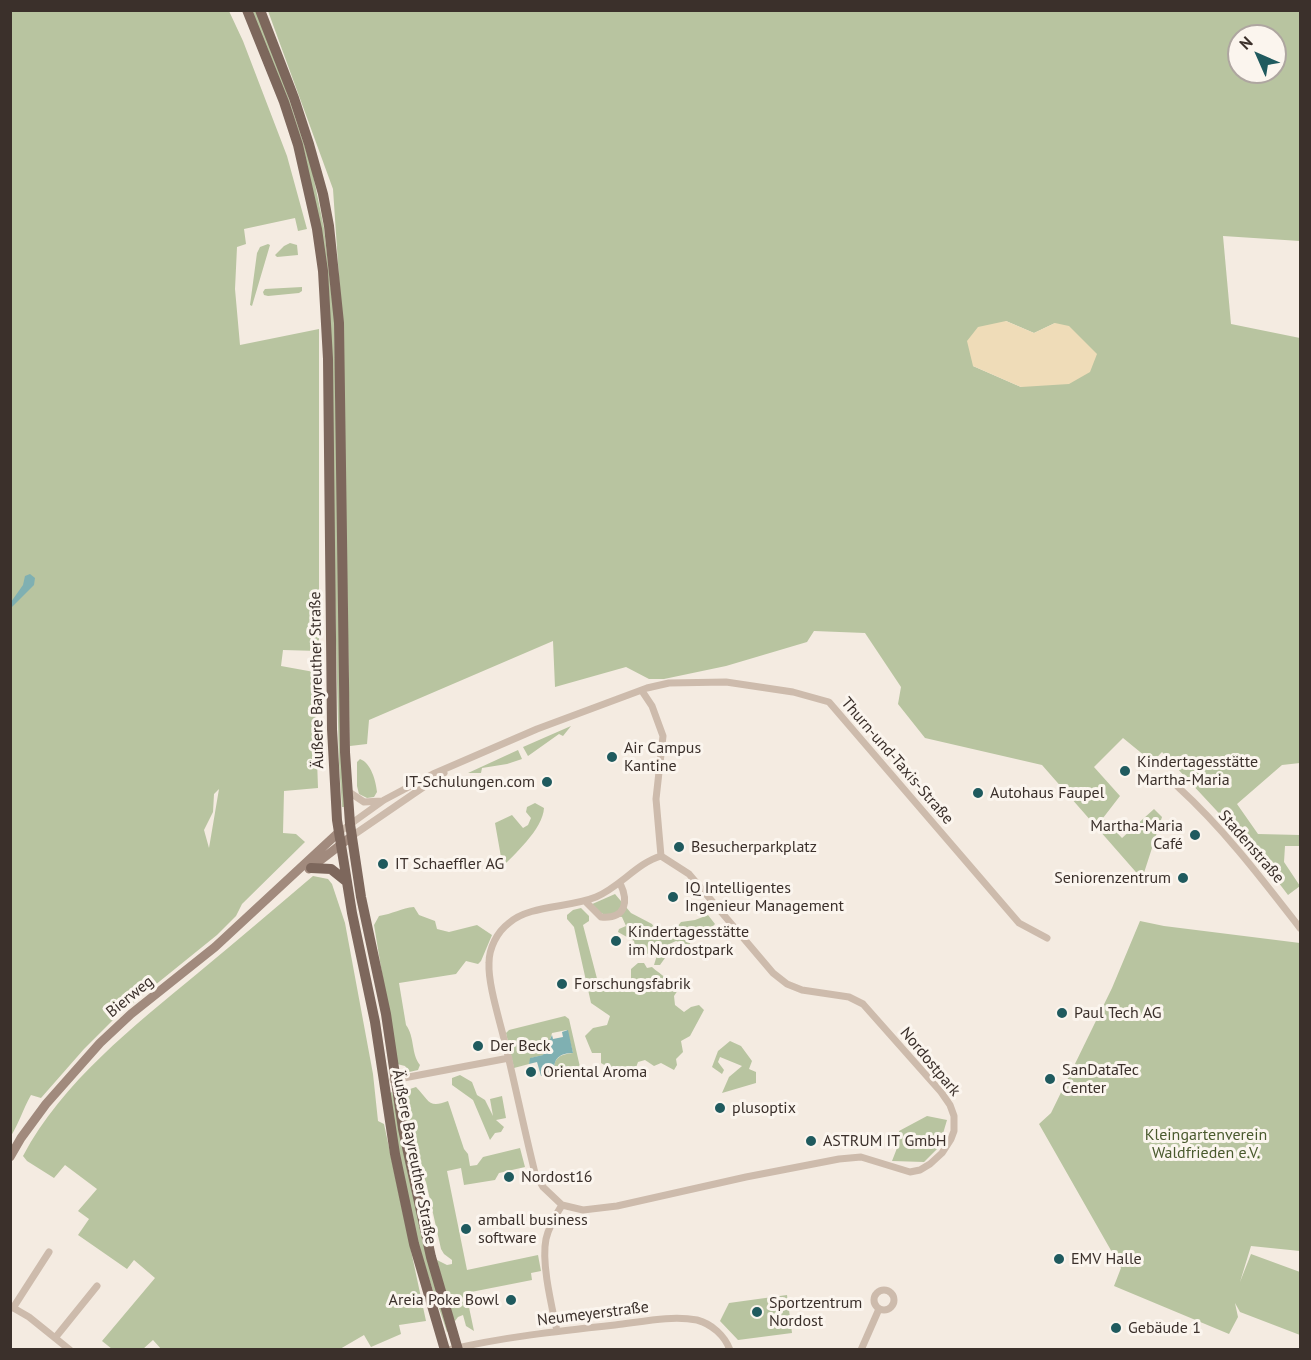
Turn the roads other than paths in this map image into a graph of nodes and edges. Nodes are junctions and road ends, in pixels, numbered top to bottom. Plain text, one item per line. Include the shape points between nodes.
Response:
1 (247, 10) edge
2 (260, 10) edge
3 (642, 691) junction
4 (451, 768) junction
5 (1178, 787) dead end
6 (347, 790) junction
7 (384, 801) junction
8 (350, 824) junction
9 (352, 836) junction
10 (339, 838) junction
11 (661, 856) junction
12 (311, 868) junction
13 (289, 880) junction
14 (346, 881) junction
15 (620, 883) junction
16 (585, 901) junction
17 (1300, 928) edge
18 (1047, 938) dead end
19 (509, 1058) junction
20 (395, 1080) junction
21 (383, 1082) junction
22 (10, 1157) edge
23 (562, 1205) junction
24 (49, 1252) dead end
25 (97, 1286) dead end
26 (12, 1307) edge
27 (879, 1309) dead end
28 (557, 1332) junction
29 (55, 1338) junction
30 (452, 1349) edge
31 (70, 1350) edge
32 (730, 1350) edge
33 (861, 1350) edge

1 - 10 main road, Äußere Bayreuther Straße via 298,145 323,271 328,359 333,754
2 - 6 main road, Äußere Bayreuther Straße via 309,144 323,194 335,270
3 - 4 street, Thurn-und-Taxis-Straße via 537,729
3 - 11 street via 663,736 656,799
3 - 18 street, Thurn-und-Taxis-Straße via 669,683 726,682 829,702 1018,923
4 - 7 street, Thurn-und-Taxis-Straße
4 - 9 street, Thurn-und-Taxis-Straße
5 - 17 street, Stadenstraße via 1246,859
6 - 7 street via 364,802
6 - 8 main road, Äußere Bayreuther Straße
7 - 8 street, Thurn-und-Taxis-Straße
8 - 9 main road, Äußere Bayreuther Straße
8 - 10 street, Bierweg
9 - 10 main road
9 - 20 main road, Äußere Bayreuther Straße
10 - 12 main road, Bierweg
10 - 13 main road, Bierweg
10 - 14 main road, Äußere Bayreuther Straße
11 - 15 street
11 - 23 street, Nordostpark via 689,874 773,973 787,984 849,997 863,1004 941,1092 954,1116 954,1131 942,1153 920,1170 910,1172 861,1157 839,1159 617,1206 584,1210
12 - 13 main road, Bierweg
12 - 14 main road via 331,869
13 - 22 main road, Bierweg via 100,1043 46,1104
14 - 21 main road, Äußere Bayreuther Straße
15 - 16 street
15 - 16 street via 625,895 620,914 601,917
16 - 19 street via 521,915 508,923 490,950 489,970
19 - 20 street
19 - 23 street via 535,1173
20 - 21 street
20 - 30 main road, Äußere Bayreuther Straße via 402,1129
21 - 30 main road, Äußere Bayreuther Straße via 414,1244
23 - 28 street via 546,1240
24 - 26 street
25 - 29 street
26 - 29 street
27 - 33 street
28 - 30 street, Neumeyerstraße
28 - 32 street, Neumeyerstraße via 673,1318 698,1320 714,1328
29 - 31 street

